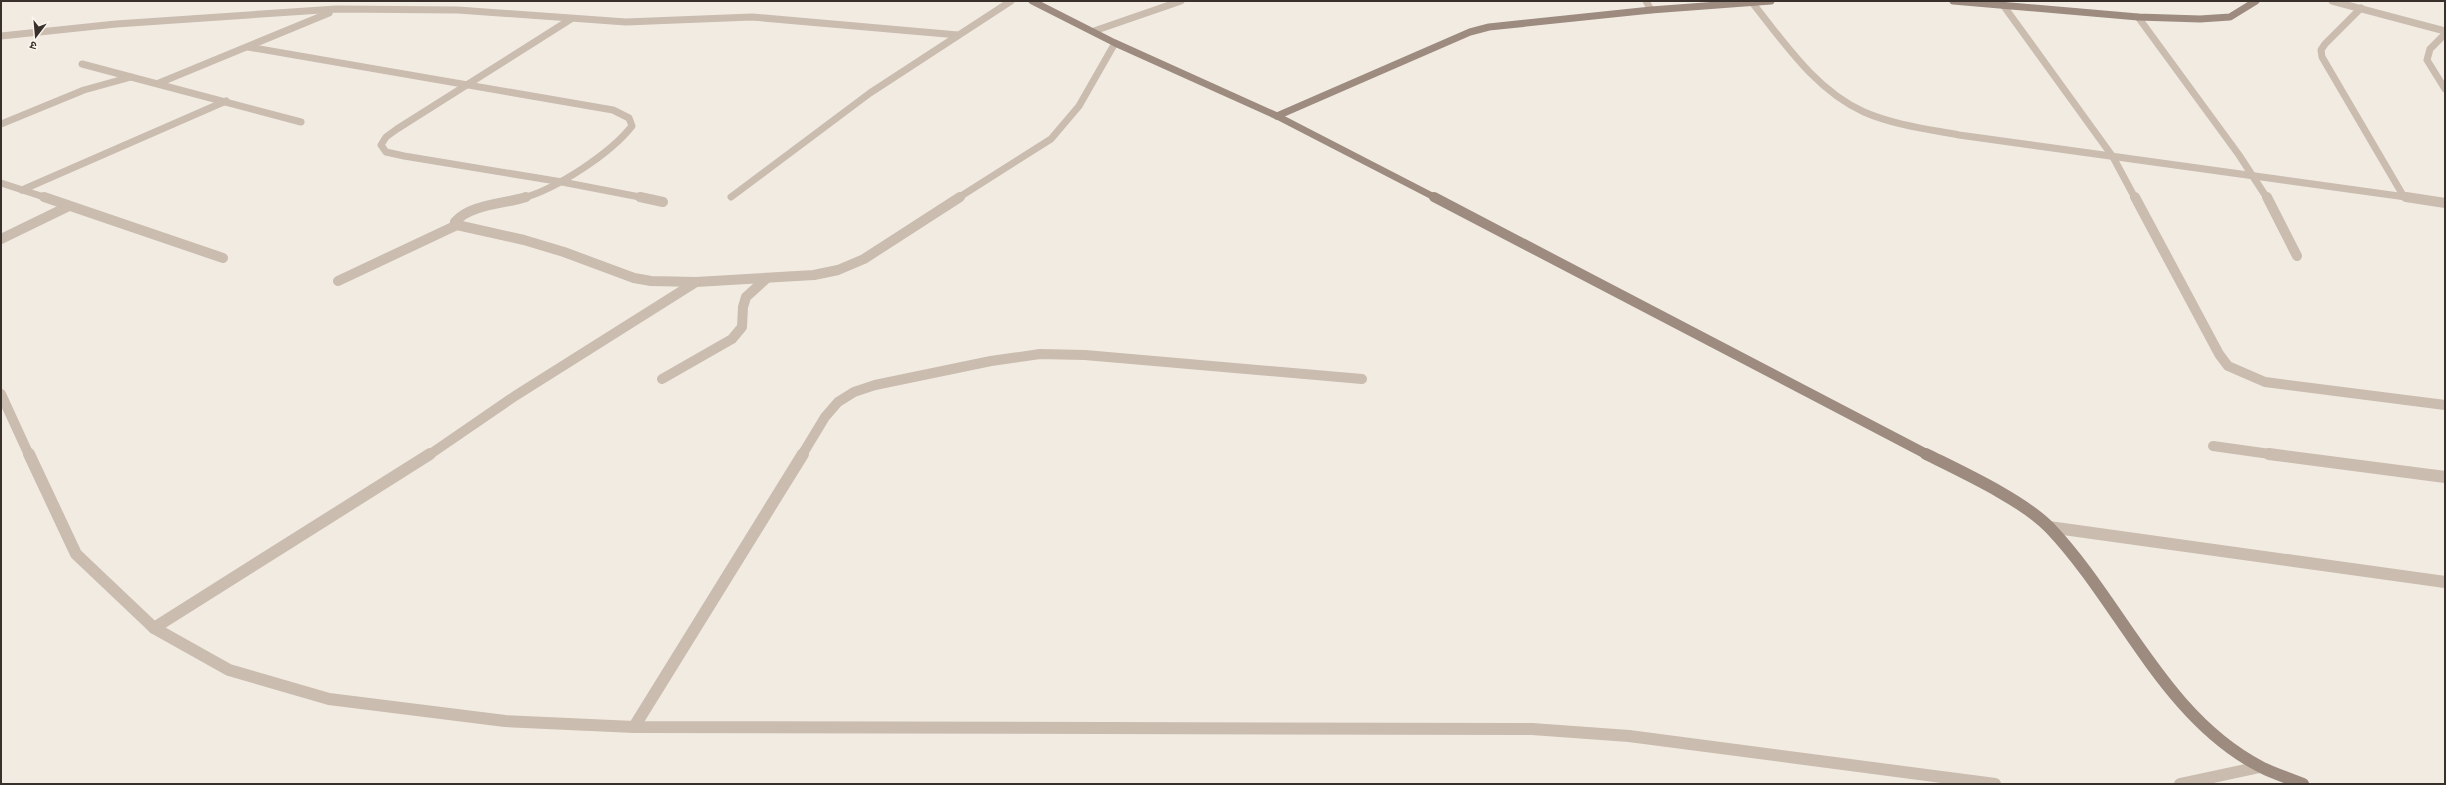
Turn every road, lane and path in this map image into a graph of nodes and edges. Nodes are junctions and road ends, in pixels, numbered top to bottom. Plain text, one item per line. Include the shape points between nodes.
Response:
1 (1011, 1) edge
2 (1032, 1) edge
3 (1181, 1) edge
4 (1646, 1) edge
5 (1771, 1) edge
6 (1953, 1) edge
7 (1958, 1) edge
8 (2256, 1) edge
9 (2332, 1) edge
10 (1752, 2) edge
11 (2003, 5) junction
12 (2361, 8) junction
13 (336, 9) junction
14 (1651, 10) junction
15 (2138, 17) junction
16 (571, 19) junction
17 (1094, 31) junction
18 (2445, 33) edge
19 (958, 35) junction
20 (1, 36) edge
21 (1115, 43) junction
22 (248, 48) junction
23 (82, 64) dead end
24 (133, 77) junction
25 (159, 83) junction
26 (467, 85) junction
27 (2445, 89) edge
28 (226, 101) junction
29 (1277, 116) junction
30 (302, 122) dead end
31 (1, 124) edge
32 (2113, 157) junction
33 (2254, 177) junction
34 (562, 182) junction
35 (1, 183) edge
36 (22, 190) junction
37 (731, 197) dead end
38 (2404, 197) junction
39 (663, 202) dead end
40 (2445, 203) edge
41 (69, 206) junction
42 (457, 225) junction
43 (1, 239) edge
44 (2297, 256) dead end
45 (223, 258) dead end
46 (767, 278) junction
47 (338, 281) dead end
48 (696, 282) junction
49 (662, 379) dead end
50 (1362, 379) dead end
51 (1, 394) edge
52 (2445, 405) edge
53 (2213, 446) dead end
54 (2445, 477) edge
55 (2049, 527) junction
56 (2445, 582) edge
57 (154, 628) junction
58 (634, 727) junction
59 (2260, 767) junction
60 (1995, 784) edge
61 (2180, 784) edge
62 (2303, 784) edge

1 - 19 street
2 - 17 street
3 - 17 street
4 - 14 street
5 - 10 street
6 - 7 street
7 - 11 street
8 - 15 street via 2240,12 2219,19
9 - 12 street
10 - 14 street
10 - 32 street via 1808,70 1847,103 1870,113 1927,129
11 - 15 street
11 - 32 street
12 - 18 street
12 - 38 street via 2325,44 2321,50 2322,57
13 - 16 street via 458,10
13 - 20 street via 116,24
13 - 22 street
14 - 29 street via 1514,23 1470,32
15 - 33 street
16 - 19 street via 632,22 752,17
16 - 26 street
17 - 21 street
18 - 27 street via 2427,51 2426,56 2428,66
19 - 37 street via 870,93
21 - 29 street
21 - 46 street via 1094,83 1062,129 1051,140 864,259 838,270 814,275
22 - 25 street
22 - 26 street
23 - 24 street
24 - 25 street
24 - 31 street via 84,90
25 - 28 street
26 - 34 street via 613,110 629,118 632,126 624,136
26 - 34 street via 386,137 381,145 386,152
28 - 30 street
28 - 36 street
29 - 55 street via 1985,484
32 - 33 street
32 - 52 street via 2159,246 2228,366 2265,382
33 - 38 street
33 - 44 street
34 - 39 street
34 - 42 street via 526,198 464,214 457,218
35 - 36 street
36 - 41 street
38 - 40 street
41 - 43 street
41 - 45 street
42 - 47 street
42 - 48 street via 564,252 634,278 668,283
46 - 48 street
46 - 49 street via 746,296 743,302 744,324 741,331 732,339
48 - 57 street via 515,396 400,474
50 - 58 street via 1085,355 1040,354 991,361 854,392 838,402 824,417
51 - 57 street via 76,554
53 - 54 street
55 - 56 street
55 - 59 street via 2192,715 2222,742
57 - 58 street via 229,670 329,699 505,721
58 - 60 street via 1532,729 1629,736
59 - 61 street
59 - 62 street

